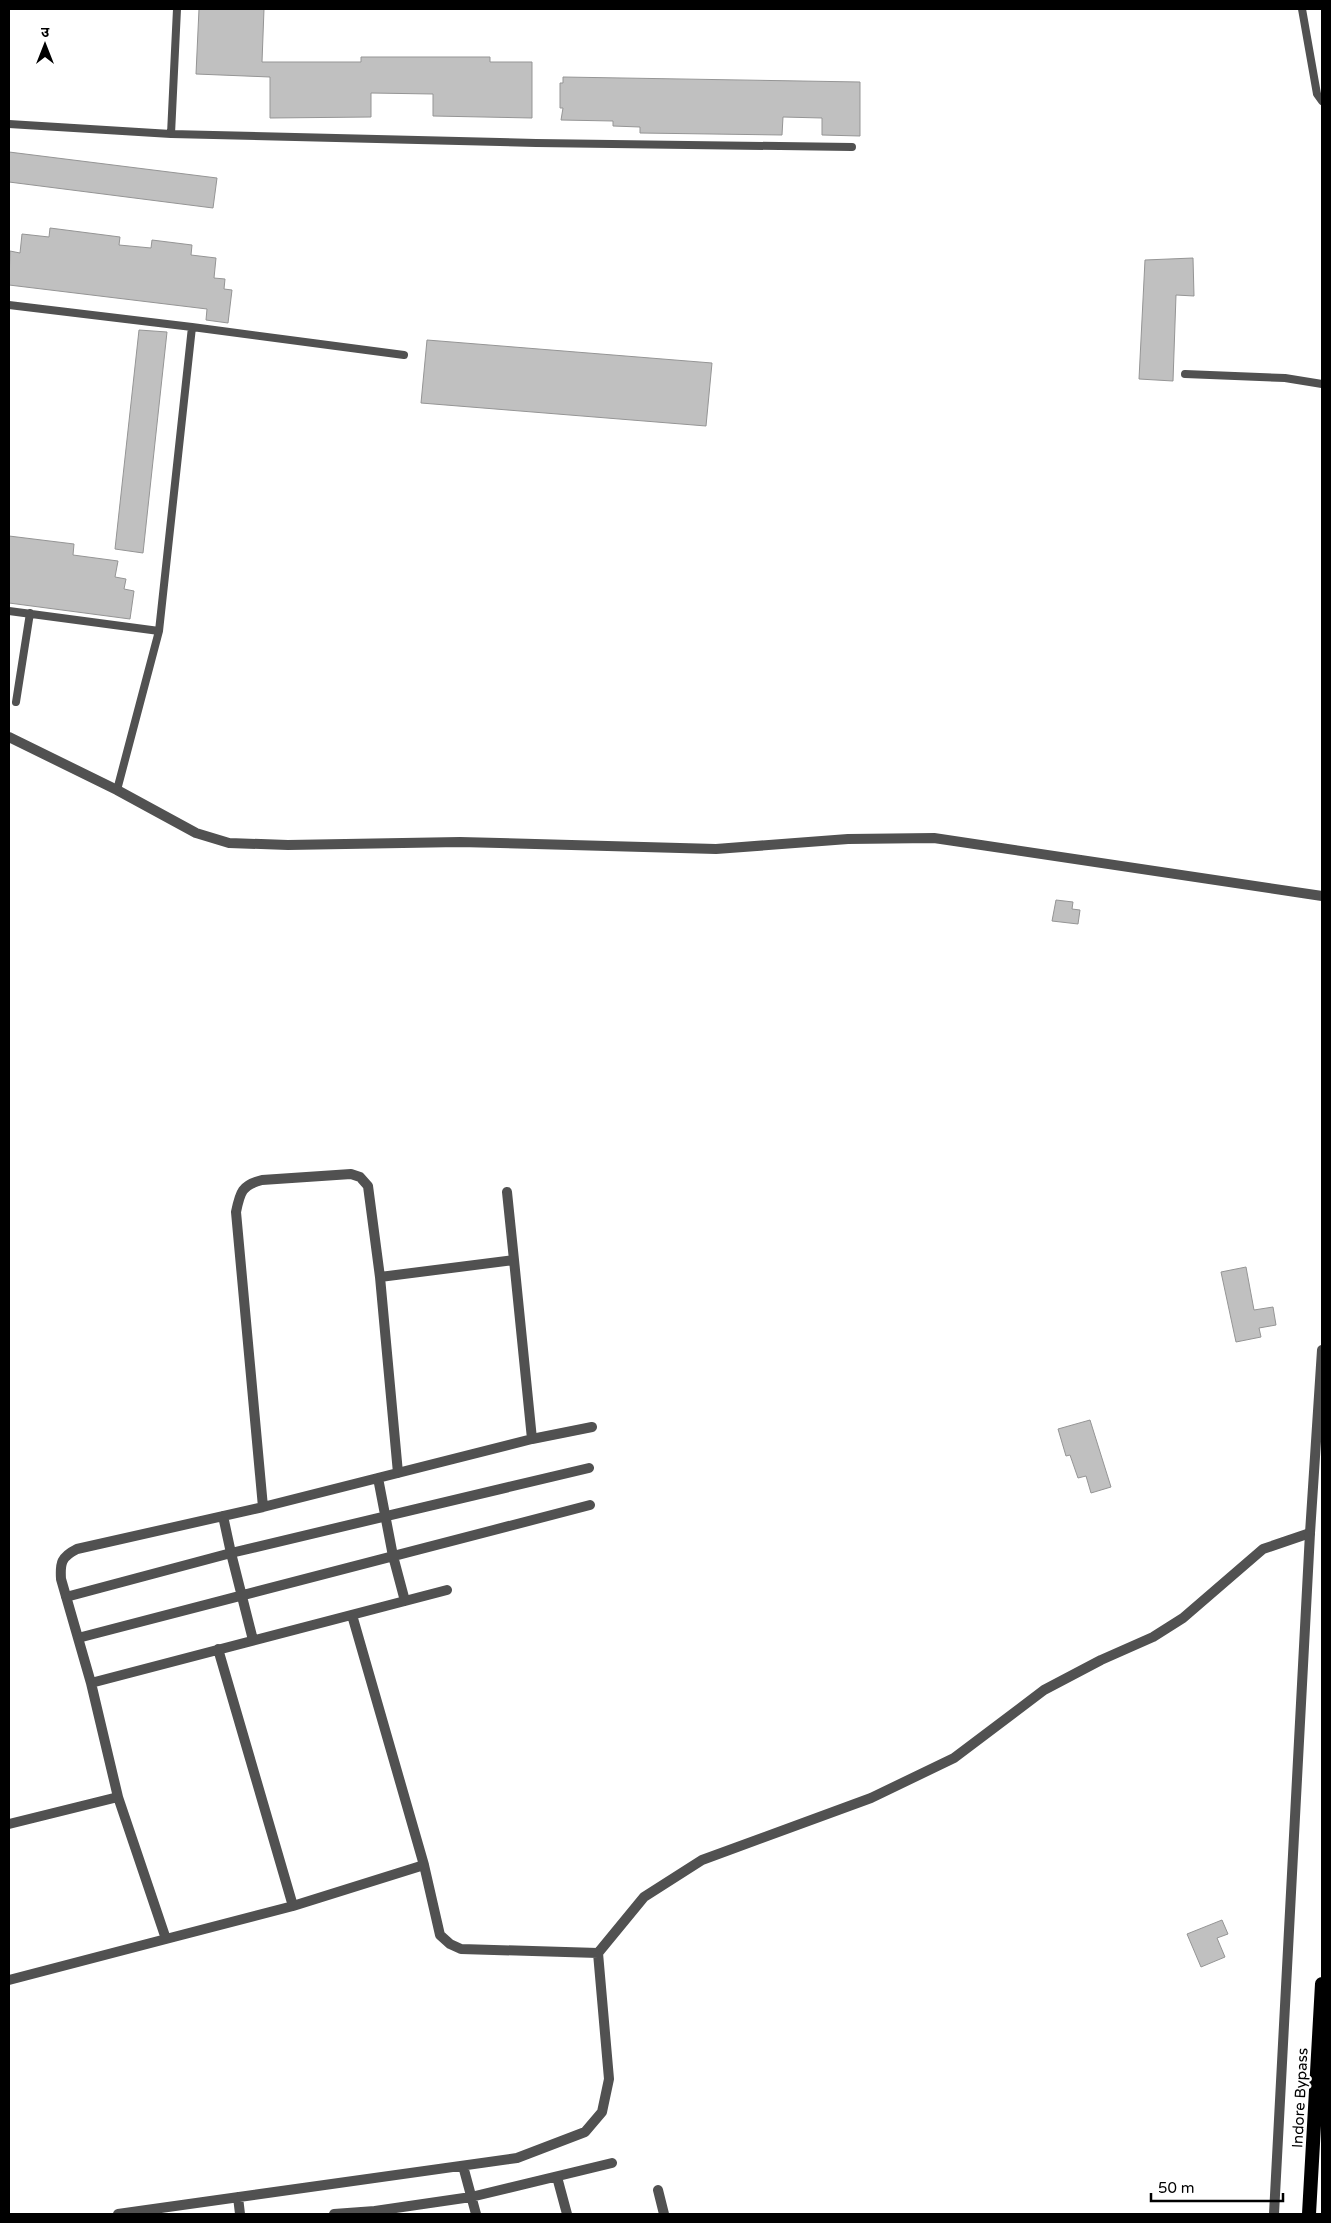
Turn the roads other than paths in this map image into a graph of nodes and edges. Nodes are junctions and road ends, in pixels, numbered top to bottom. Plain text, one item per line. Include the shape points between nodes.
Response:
1 (178, 9) edge
2 (1302, 9) edge
3 (1322, 101) edge
4 (9, 124) edge
5 (171, 134) junction
6 (852, 147) dead end
7 (9, 305) edge
8 (192, 327) junction
9 (404, 355) dead end
10 (1185, 374) dead end
11 (1322, 384) edge
12 (9, 611) edge
13 (30, 614) junction
14 (159, 631) junction
15 (16, 702) dead end
16 (9, 737) edge
17 (117, 790) junction
18 (1322, 896) edge
19 (508, 1192) dead end
20 (514, 1260) junction
21 (380, 1277) junction
22 (1322, 1350) edge
23 (592, 1427) dead end
24 (532, 1439) junction
25 (589, 1468) dead end
26 (398, 1473) junction
27 (378, 1478) junction
28 (590, 1505) dead end
29 (263, 1507) junction
30 (223, 1516) junction
31 (384, 1517) junction
32 (1310, 1533) junction
33 (231, 1553) junction
34 (393, 1556) junction
35 (448, 1590) dead end
36 (243, 1595) junction
37 (66, 1597) junction
38 (404, 1601) junction
39 (352, 1615) junction
40 (78, 1638) junction
41 (253, 1640) junction
42 (218, 1649) junction
43 (91, 1683) junction
44 (118, 1797) junction
45 (9, 1824) edge
46 (424, 1865) junction
47 (293, 1906) junction
48 (166, 1939) junction
49 (598, 1953) junction
50 (9, 1980) edge
51 (1322, 1984) edge
52 (612, 2163) dead end
53 (463, 2166) junction
54 (557, 2177) junction
55 (658, 2190) dead end
56 (471, 2197) junction
57 (238, 2198) junction
58 (134, 2213) edge
59 (375, 2213) edge
60 (118, 2214) edge
61 (240, 2214) edge
62 (334, 2214) edge
63 (476, 2214) edge
64 (567, 2214) edge
65 (664, 2214) edge
66 (1274, 2214) edge
67 (1309, 2214) edge

1 - 5 lane
2 - 3 lane via 1317,94
4 - 5 lane
5 - 6 lane
7 - 8 lane
8 - 9 lane
8 - 14 lane
10 - 11 lane via 1285,378
12 - 13 lane
13 - 14 lane
13 - 15 lane
14 - 17 lane
16 - 17 street
17 - 18 street via 196,833 230,843 460,842 716,849 848,839 934,838
19 - 20 street
20 - 21 street
20 - 24 street
21 - 26 street
21 - 29 street via 370,1191 360,1177 350,1174 262,1180 250,1183 240,1194 236,1212
22 - 32 street
23 - 24 street
24 - 26 street
25 - 31 street
26 - 27 street
27 - 29 street
27 - 31 street
28 - 34 street
29 - 30 street
30 - 33 street
30 - 37 street via 66,1554 60,1564
31 - 33 street
31 - 34 street
32 - 49 street via 1263,1549 1183,1618 1153,1637 1044,1690 954,1758 872,1798 702,1860 644,1897
32 - 66 street
33 - 36 street
33 - 37 street
34 - 36 street
34 - 38 street
35 - 38 street
36 - 40 street
36 - 41 street
37 - 40 street
38 - 39 street
39 - 41 street
39 - 46 street
40 - 43 street
41 - 42 street
42 - 43 street
42 - 47 street
43 - 44 street
44 - 45 street
44 - 48 street
46 - 47 street
46 - 49 street via 440,1935 461,1950
47 - 48 street
48 - 50 street
49 - 53 street via 609,2079 602,2112 585,2132 555,2145 517,2158
51 - 67 highway, Indore Bypass
52 - 54 street
53 - 56 street
53 - 57 street
54 - 56 street
54 - 64 street
55 - 65 street
56 - 59 street
56 - 63 street
57 - 58 street
57 - 61 street
58 - 60 street
59 - 62 street

